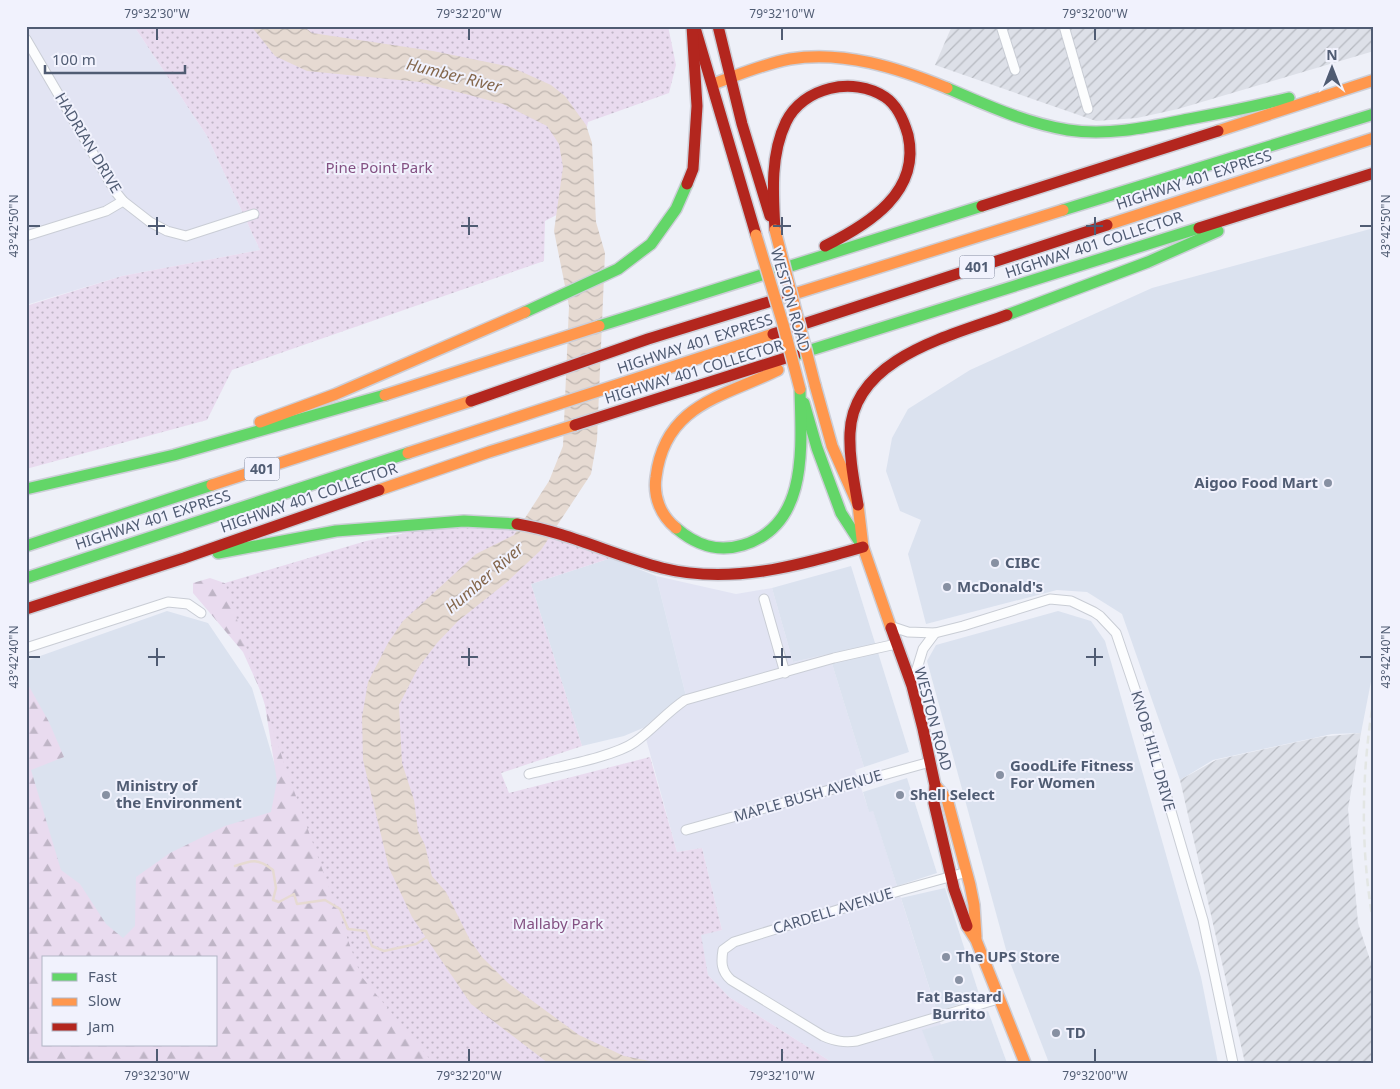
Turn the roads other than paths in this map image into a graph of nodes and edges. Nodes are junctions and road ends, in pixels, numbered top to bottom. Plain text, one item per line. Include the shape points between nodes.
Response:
1 (694, 26) edge
2 (718, 26) edge
3 (1001, 26) edge
4 (1064, 26) edge
5 (26, 39) edge
6 (1015, 70) dead end
7 (731, 77) junction
8 (1374, 80) edge
9 (713, 84) junction
10 (1088, 109) dead end
11 (1374, 114) edge
12 (1374, 138) edge
13 (1374, 173) edge
14 (1290, 198) junction
15 (123, 201) junction
16 (254, 214) dead end
17 (775, 230) junction
18 (26, 236) edge
19 (759, 275) junction
20 (816, 350) junction
21 (800, 389) junction
22 (174, 455) junction
23 (26, 489) edge
24 (858, 505) junction
25 (26, 546) edge
26 (863, 547) junction
27 (184, 558) junction
28 (26, 578) edge
29 (764, 599) dead end
30 (26, 609) edge
31 (201, 613) dead end
32 (890, 626) junction
33 (935, 633) junction
34 (896, 644) junction
35 (26, 648) edge
36 (785, 673) junction
37 (912, 686) junction
38 (930, 762) junction
39 (529, 774) dead end
40 (935, 785) junction
41 (686, 830) dead end
42 (967, 872) junction
43 (951, 877) junction
44 (976, 940) junction
45 (998, 999) junction
46 (1026, 1063) edge
47 (1233, 1063) edge

1 - 9 main road, WESTON ROAD
1 - 22 main road via 697,106 694,169 676,209 651,244 618,269 508,320 336,394
2 - 7 main road, WESTON ROAD
3 - 6 street
4 - 10 street
5 - 15 street, HADRIAN DRIVE
7 - 8 main road via 779,62 814,57 849,61 897,70 1039,124 1094,132 1153,126
7 - 9 main road
7 - 17 main road, WESTON ROAD
8 - 19 main road, 401
9 - 21 main road, WESTON ROAD, bridge
11 - 25 main road, HIGHWAY 401 EXPRESS / 401 via 648,339 498,392
12 - 28 main road, HIGHWAY 401 EXPRESS / 401
13 - 14 main road, HIGHWAY 401 COLLECTOR / 401
14 - 20 main road, HIGHWAY 401 COLLECTOR / 401
14 - 24 main road via 1148,262 917,348 895,360 863,391 850,422 849,443
15 - 16 street, HADRIAN DRIVE via 150,222 186,236
15 - 18 street via 106,211
17 - 19 main road via 774,180 779,142 792,113 806,98 834,88 858,88 885,97 902,117 912,148 905,180 894,197 879,214 839,240
17 - 24 main road, WESTON ROAD, bridge via 832,446
19 - 22 main road, 401 via 357,404
20 - 21 main road via 698,406 682,419 667,438 657,467 659,505 672,526 701,545 716,548 745,546 773,529 786,512 793,495 799,452
20 - 27 main road, HIGHWAY 401 COLLECTOR / 401 via 490,452
21 - 26 main road, WESTON ROAD via 841,513
22 - 23 main road, 401
24 - 26 main road, WESTON ROAD
26 - 27 main road via 748,575 692,575 548,529 466,520 321,533
26 - 32 main road, WESTON ROAD
27 - 30 main road, HIGHWAY 401 COLLECTOR / 401
29 - 36 street
31 - 35 street via 188,604 168,602
32 - 33 street, KNOB HILL DRIVE via 908,632
32 - 34 main road, WESTON ROAD
33 - 37 street via 923,649
33 - 47 street, KNOB HILL DRIVE via 1050,599 1071,601 1094,612 1116,633 1203,920
34 - 36 street
34 - 37 main road, WESTON ROAD
36 - 39 street via 685,700 634,742 612,753
37 - 38 main road, WESTON ROAD
38 - 40 main road, WESTON ROAD
38 - 41 street, MAPLE BUSH AVENUE
40 - 42 main road, WESTON ROAD via 947,799
40 - 43 main road, WESTON ROAD via 934,803
42 - 43 street, CARDELL AVENUE
42 - 44 main road, WESTON ROAD via 974,905
43 - 44 main road, WESTON ROAD via 965,923
43 - 45 street, CARDELL AVENUE via 729,944 723,950 723,971 731,980 823,1036 845,1043
44 - 45 main road, WESTON ROAD
45 - 46 main road, WESTON ROAD

